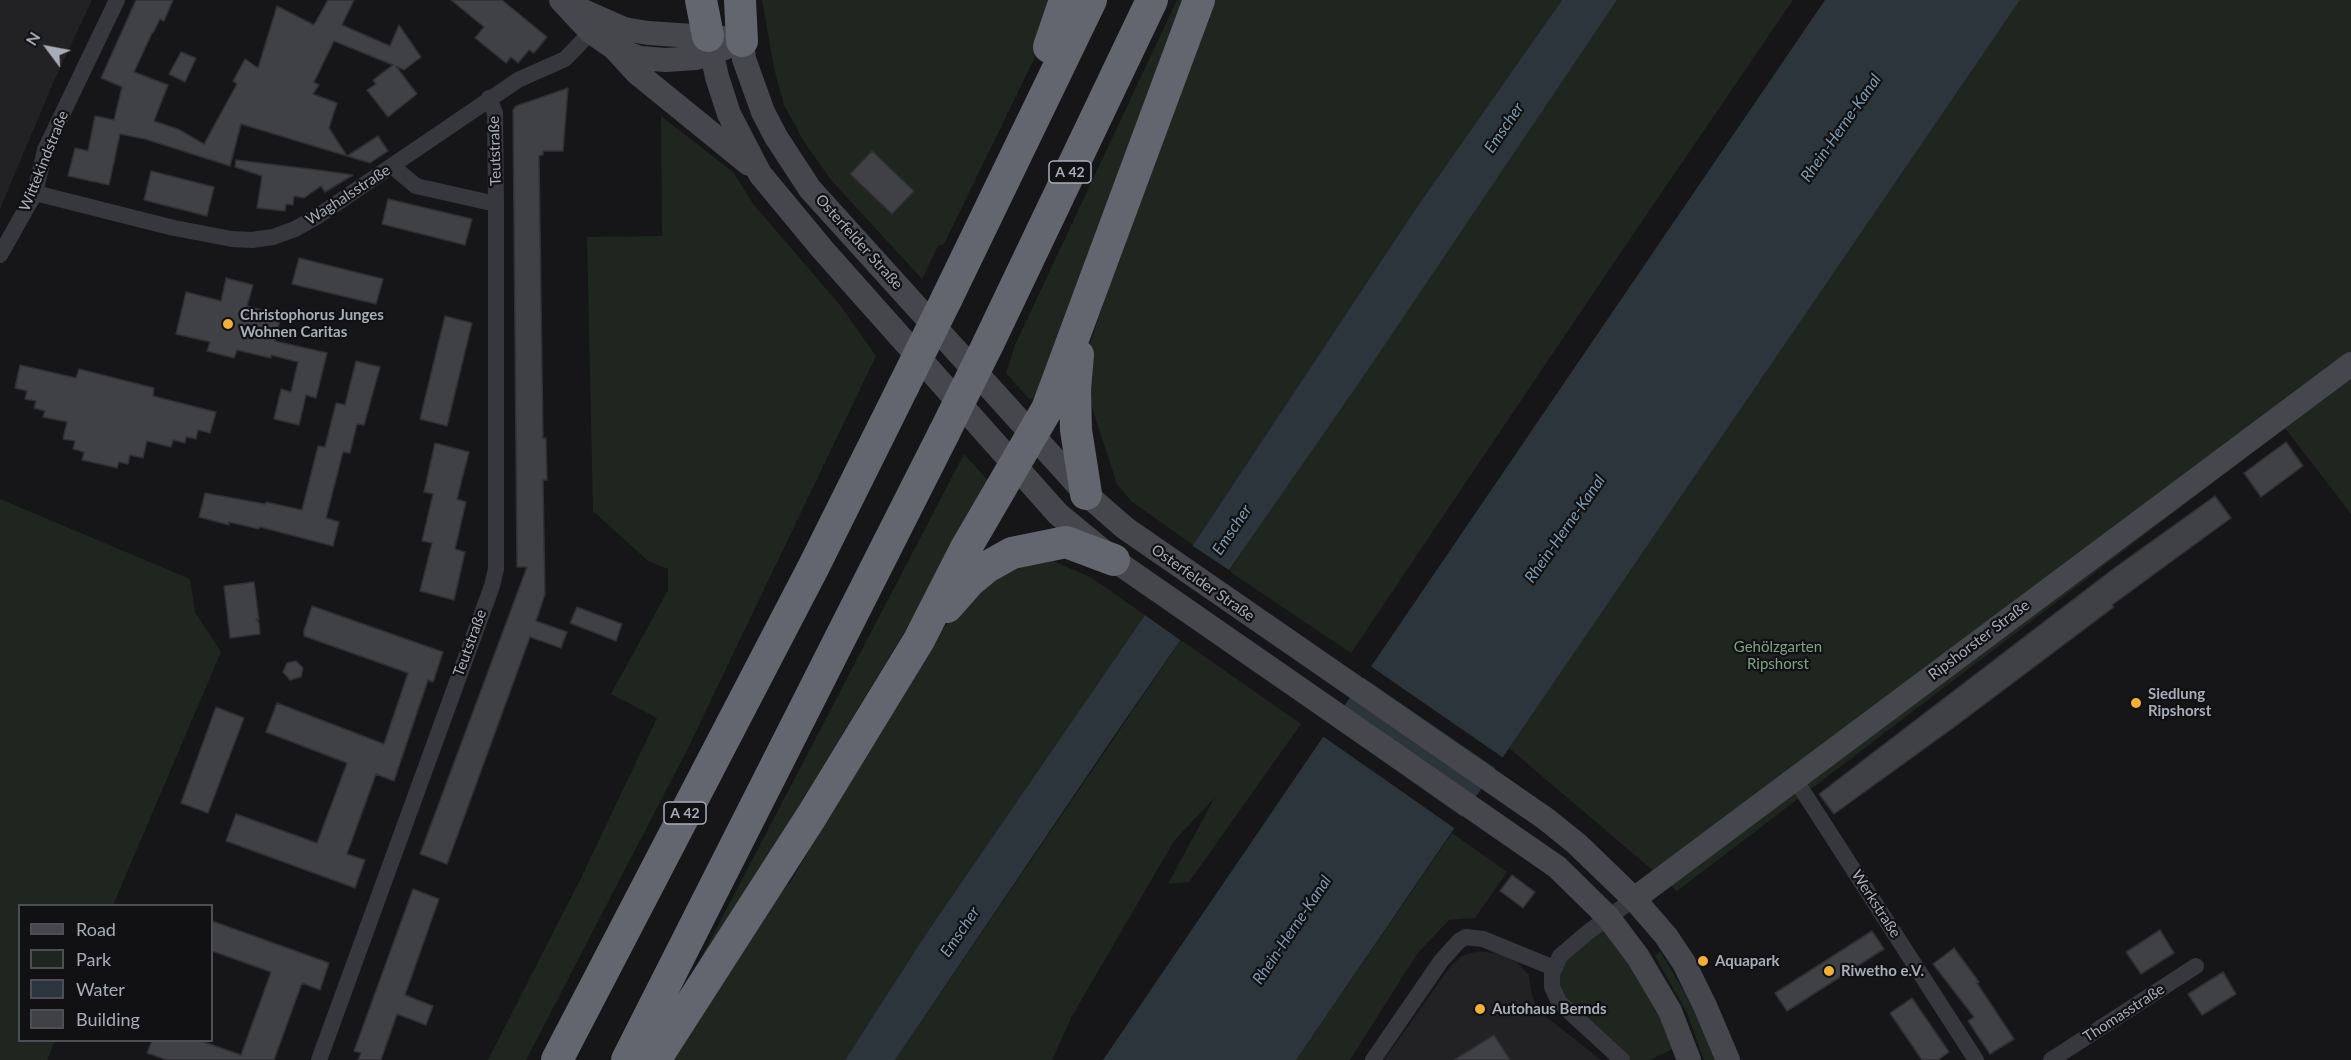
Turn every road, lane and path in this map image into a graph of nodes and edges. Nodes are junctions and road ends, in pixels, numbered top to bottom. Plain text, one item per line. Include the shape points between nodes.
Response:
1 (117, 0) edge
2 (701, 0) edge
3 (740, 0) edge
4 (1065, 0) edge
5 (1091, 0) edge
6 (1152, 0) edge
7 (1199, 0) edge
8 (564, 2) edge
9 (591, 32) junction
10 (742, 41) junction
11 (710, 45) junction
12 (614, 48) junction
13 (489, 98) junction
14 (1024, 140) junction
15 (392, 166) junction
16 (760, 174) junction
17 (35, 193) junction
18 (496, 204) junction
19 (0, 255) edge
20 (1084, 313) junction
21 (2351, 364) edge
22 (1033, 434) junction
23 (1014, 466) junction
24 (1086, 494) junction
25 (1120, 565) junction
26 (919, 640) junction
27 (1795, 779) junction
28 (1634, 899) junction
29 (1608, 917) junction
30 (2196, 966) dead end
31 (1554, 968) junction
32 (319, 1060) edge
33 (557, 1060) edge
34 (627, 1060) edge
35 (655, 1060) edge
36 (1373, 1060) edge
37 (1622, 1060) edge
38 (1689, 1060) edge
39 (1728, 1060) edge
40 (1976, 1060) edge
41 (2051, 1060) edge

1 - 17 street, Wittekindstraße via 45,150
2 - 11 highway
3 - 10 highway
4 - 14 highway via 1055,34 1024,102
5 - 14 highway, A 42
6 - 34 highway, A 42, bridge via 944,433
7 - 20 highway
8 - 9 main road, Osterfelder Straße
8 - 11 main road, Osterfelder Straße via 624,29
9 - 12 main road, Osterfelder Straße
9 - 13 street, Waghalsstraße via 566,58
10 - 11 main road, Osterfelder Straße
10 - 22 main road, Osterfelder Straße via 747,70 763,112 806,184
11 - 12 main road, Osterfelder Straße via 696,58 666,60 640,58
11 - 16 main road, Osterfelder Straße via 729,114
12 - 16 main road, Osterfelder Straße via 637,73
13 - 15 street, Waghalsstraße
13 - 18 street, Teutstraße via 495,112
14 - 33 highway, A 42, bridge via 814,566
15 - 17 street, Waghalsstraße via 296,229 252,240 174,228
15 - 18 street, Teutstraße via 416,186
16 - 23 main road, Osterfelder Straße
17 - 19 street, Wittekindstraße
18 - 32 street, Teutstraße via 496,569
20 - 22 highway via 1047,409
20 - 24 highway via 1075,388 1076,430
21 - 27 main road, Ripshorster Straße
22 - 23 highway
22 - 24 main road, Osterfelder Straße
23 - 25 main road, Osterfelder Straße via 1058,514
23 - 26 highway
24 - 28 main road, Osterfelder Straße via 1113,520 1513,796 1577,844
25 - 26 highway via 1066,542 1012,553 970,581
25 - 29 main road, Osterfelder Straße via 1495,822 1557,867
26 - 35 highway
27 - 28 main road, Ripshorster Straße
27 - 40 street, Werkstraße
28 - 29 street, Ripshorster Straße
28 - 39 main road, Osterfelder Straße via 1683,963
29 - 31 street via 1560,956
29 - 38 main road, Osterfelder Straße via 1670,1011
30 - 41 street, Thomasstraße
31 - 36 street via 1483,939 1466,937 1441,961
31 - 37 street via 1551,981 1558,1002

